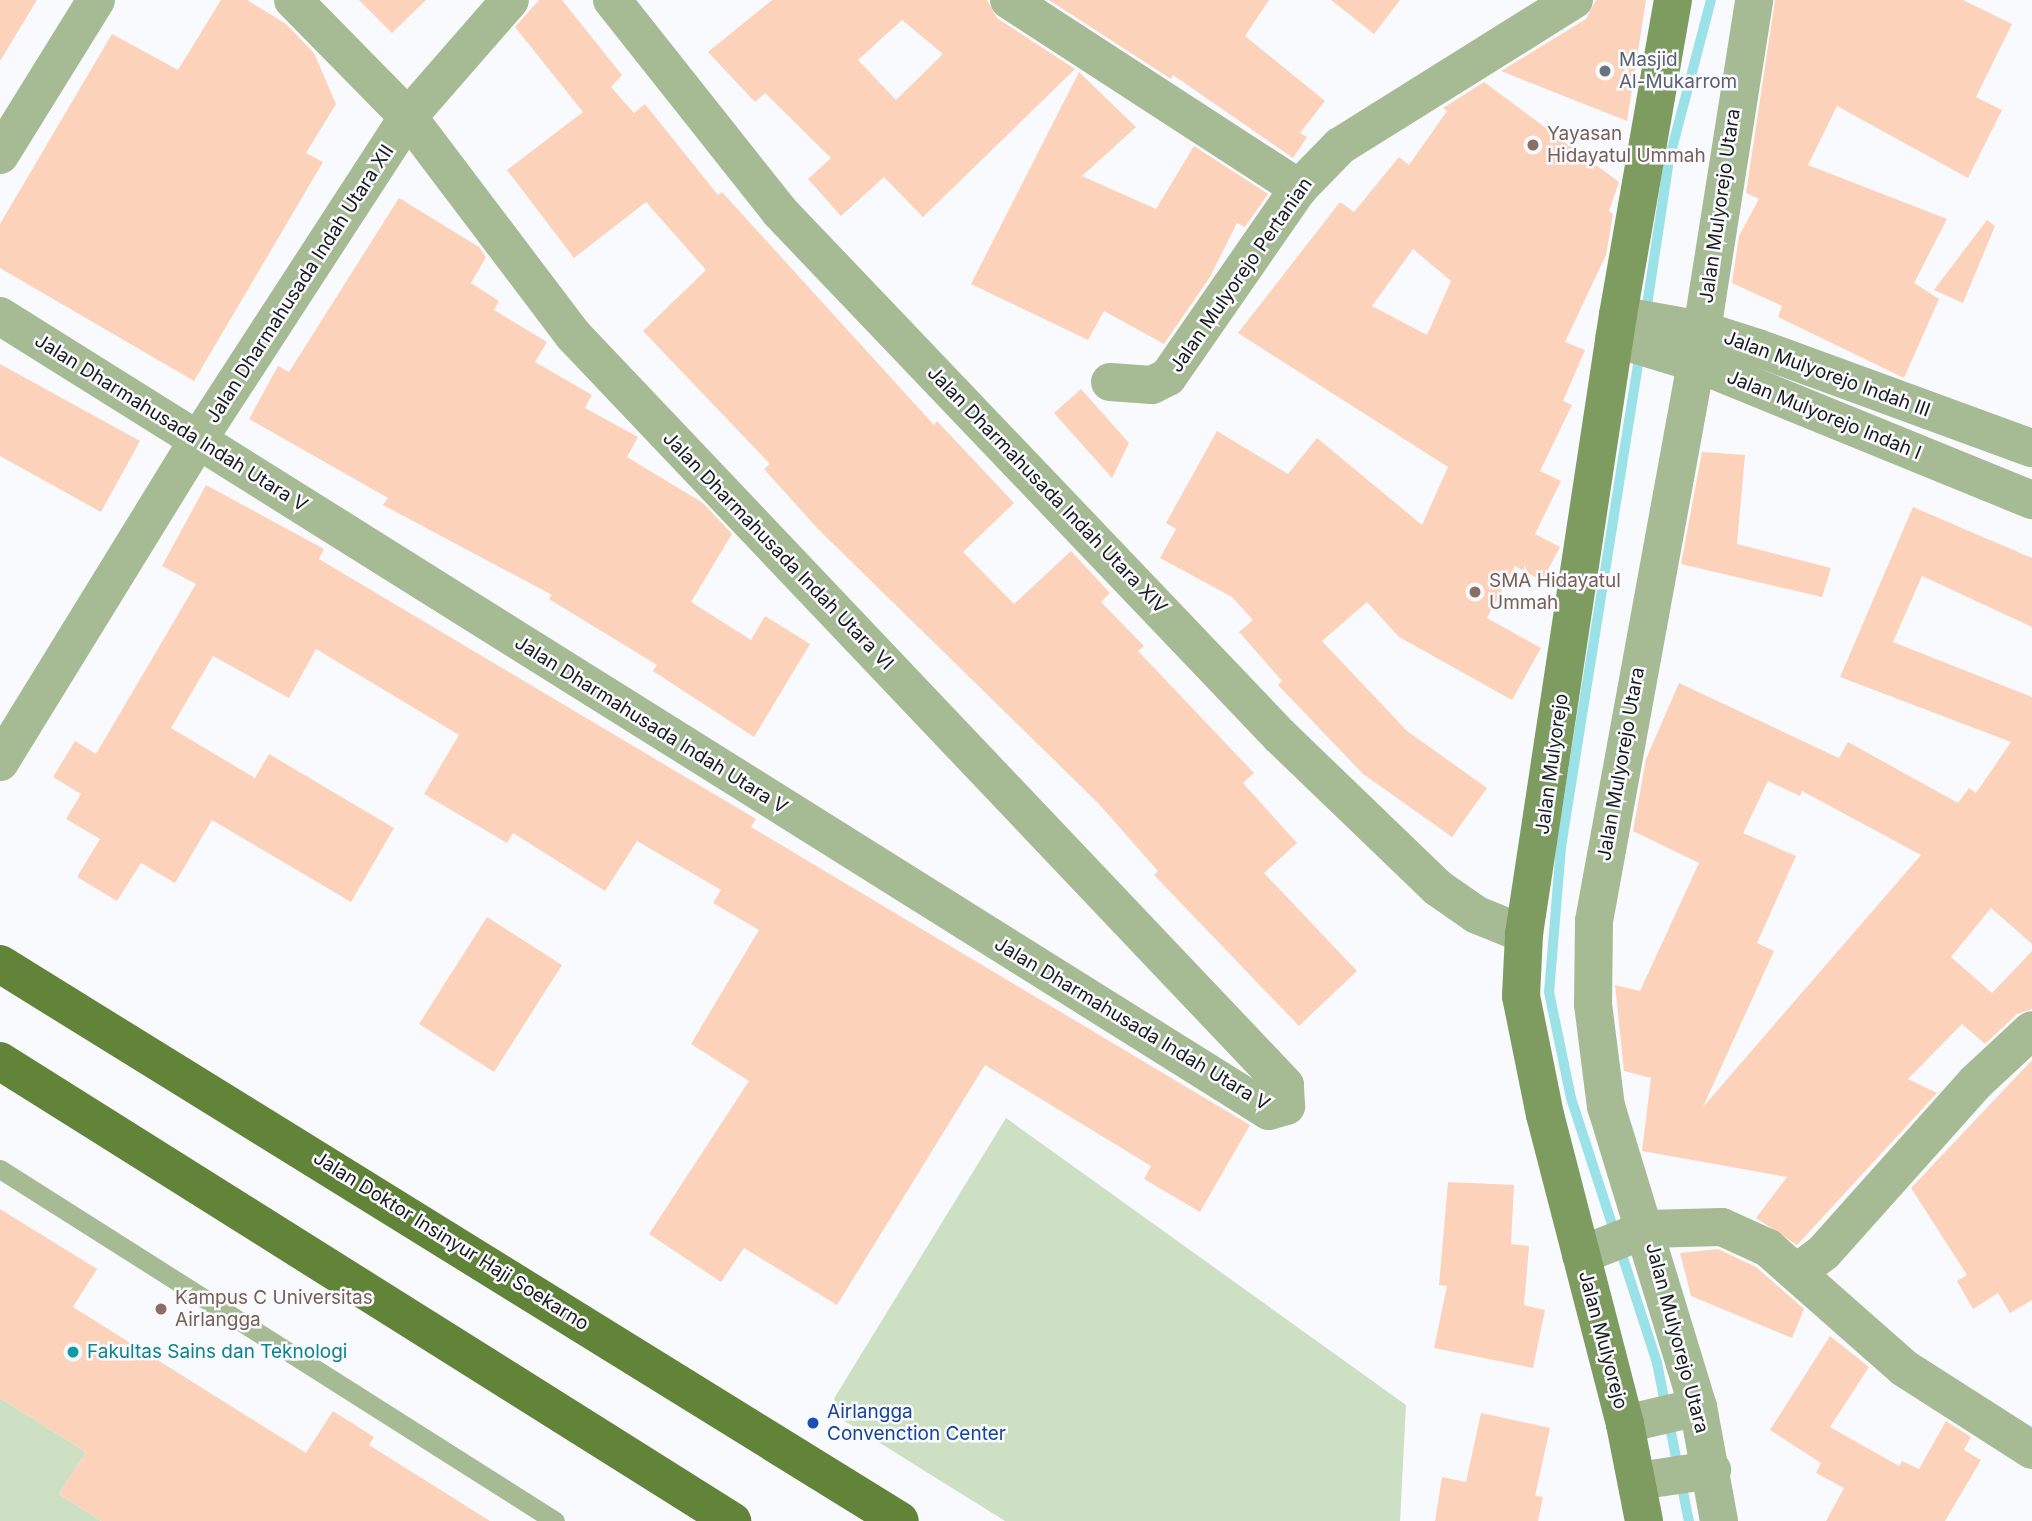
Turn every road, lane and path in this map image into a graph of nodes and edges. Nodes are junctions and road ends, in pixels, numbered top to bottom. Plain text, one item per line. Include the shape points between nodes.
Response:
1 (96, 0) edge
2 (293, 0) edge
3 (510, 0) edge
4 (612, 0) edge
5 (1009, 0) edge
6 (1574, 0) edge
7 (1673, 0) edge
8 (1754, 0) edge
9 (408, 117) junction
10 (0, 155) edge
11 (1298, 188) junction
12 (0, 316) edge
13 (1626, 329) junction
14 (1691, 344) junction
15 (1110, 382) dead end
16 (198, 440) junction
17 (2032, 448) edge
18 (2032, 500) edge
19 (0, 762) edge
20 (1524, 934) junction
21 (0, 964) edge
22 (2032, 1030) edge
23 (0, 1061) edge
24 (1285, 1085) joint
25 (0, 1169) edge
26 (1612, 1244) junction
27 (1799, 1271) junction
28 (1689, 1409) junction
29 (1634, 1422) junction
30 (2032, 1450) edge
31 (1673, 1476) junction
32 (709, 1515) edge
33 (555, 1521) edge
34 (900, 1521) edge
35 (1644, 1521) edge
36 (1719, 1521) edge

1 - 10 street
2 - 9 street, Jalan Dharmahusada Indah Utara VI
3 - 9 street, Jalan Dharmahusada Indah Utara XII
4 - 20 street, Jalan Dharmahusada Indah Utara XIV via 780,212 1280,736 1438,888 1477,915
5 - 11 street
6 - 11 street, Jalan Mulyorejo Pertanian via 1340,146
7 - 13 main road, Jalan Mulyorejo
8 - 14 street, Jalan Mulyorejo Utara
9 - 16 street, Jalan Dharmahusada Indah Utara XII
9 - 24 street, Jalan Dharmahusada Indah Utara VI via 573,335
11 - 15 street, Jalan Mulyorejo Pertanian via 1168,377 1152,385
12 - 16 street, Jalan Dharmahusada Indah Utara V
13 - 14 street, Jalan Mulyorejo Indah III
13 - 20 main road, Jalan Mulyorejo
14 - 17 street, Jalan Mulyorejo Indah III
14 - 18 street, Jalan Mulyorejo Indah I
14 - 26 street, Jalan Mulyorejo Utara via 1594,921 1593,1004 1605,1107
16 - 19 street, Jalan Dharmahusada Indah Utara XII
16 - 24 street, Jalan Dharmahusada Indah Utara V via 1269,1111 1286,1106
20 - 26 main road, Jalan Mulyorejo via 1521,996
21 - 34 main road, Jalan Doktor Insinyur Haji Soekarno
22 - 27 street via 1976,1082 1824,1252
23 - 32 main road
25 - 33 lane
26 - 27 street via 1722,1227 1768,1248
26 - 28 street, Jalan Mulyorejo Utara
26 - 29 main road, Jalan Mulyorejo
27 - 30 street via 1904,1368
28 - 29 street
28 - 31 street, Jalan Mulyorejo Utara
29 - 31 main road, Jalan Mulyorejo
31 - 35 main road, Jalan Mulyorejo
31 - 36 street, Jalan Mulyorejo Utara

